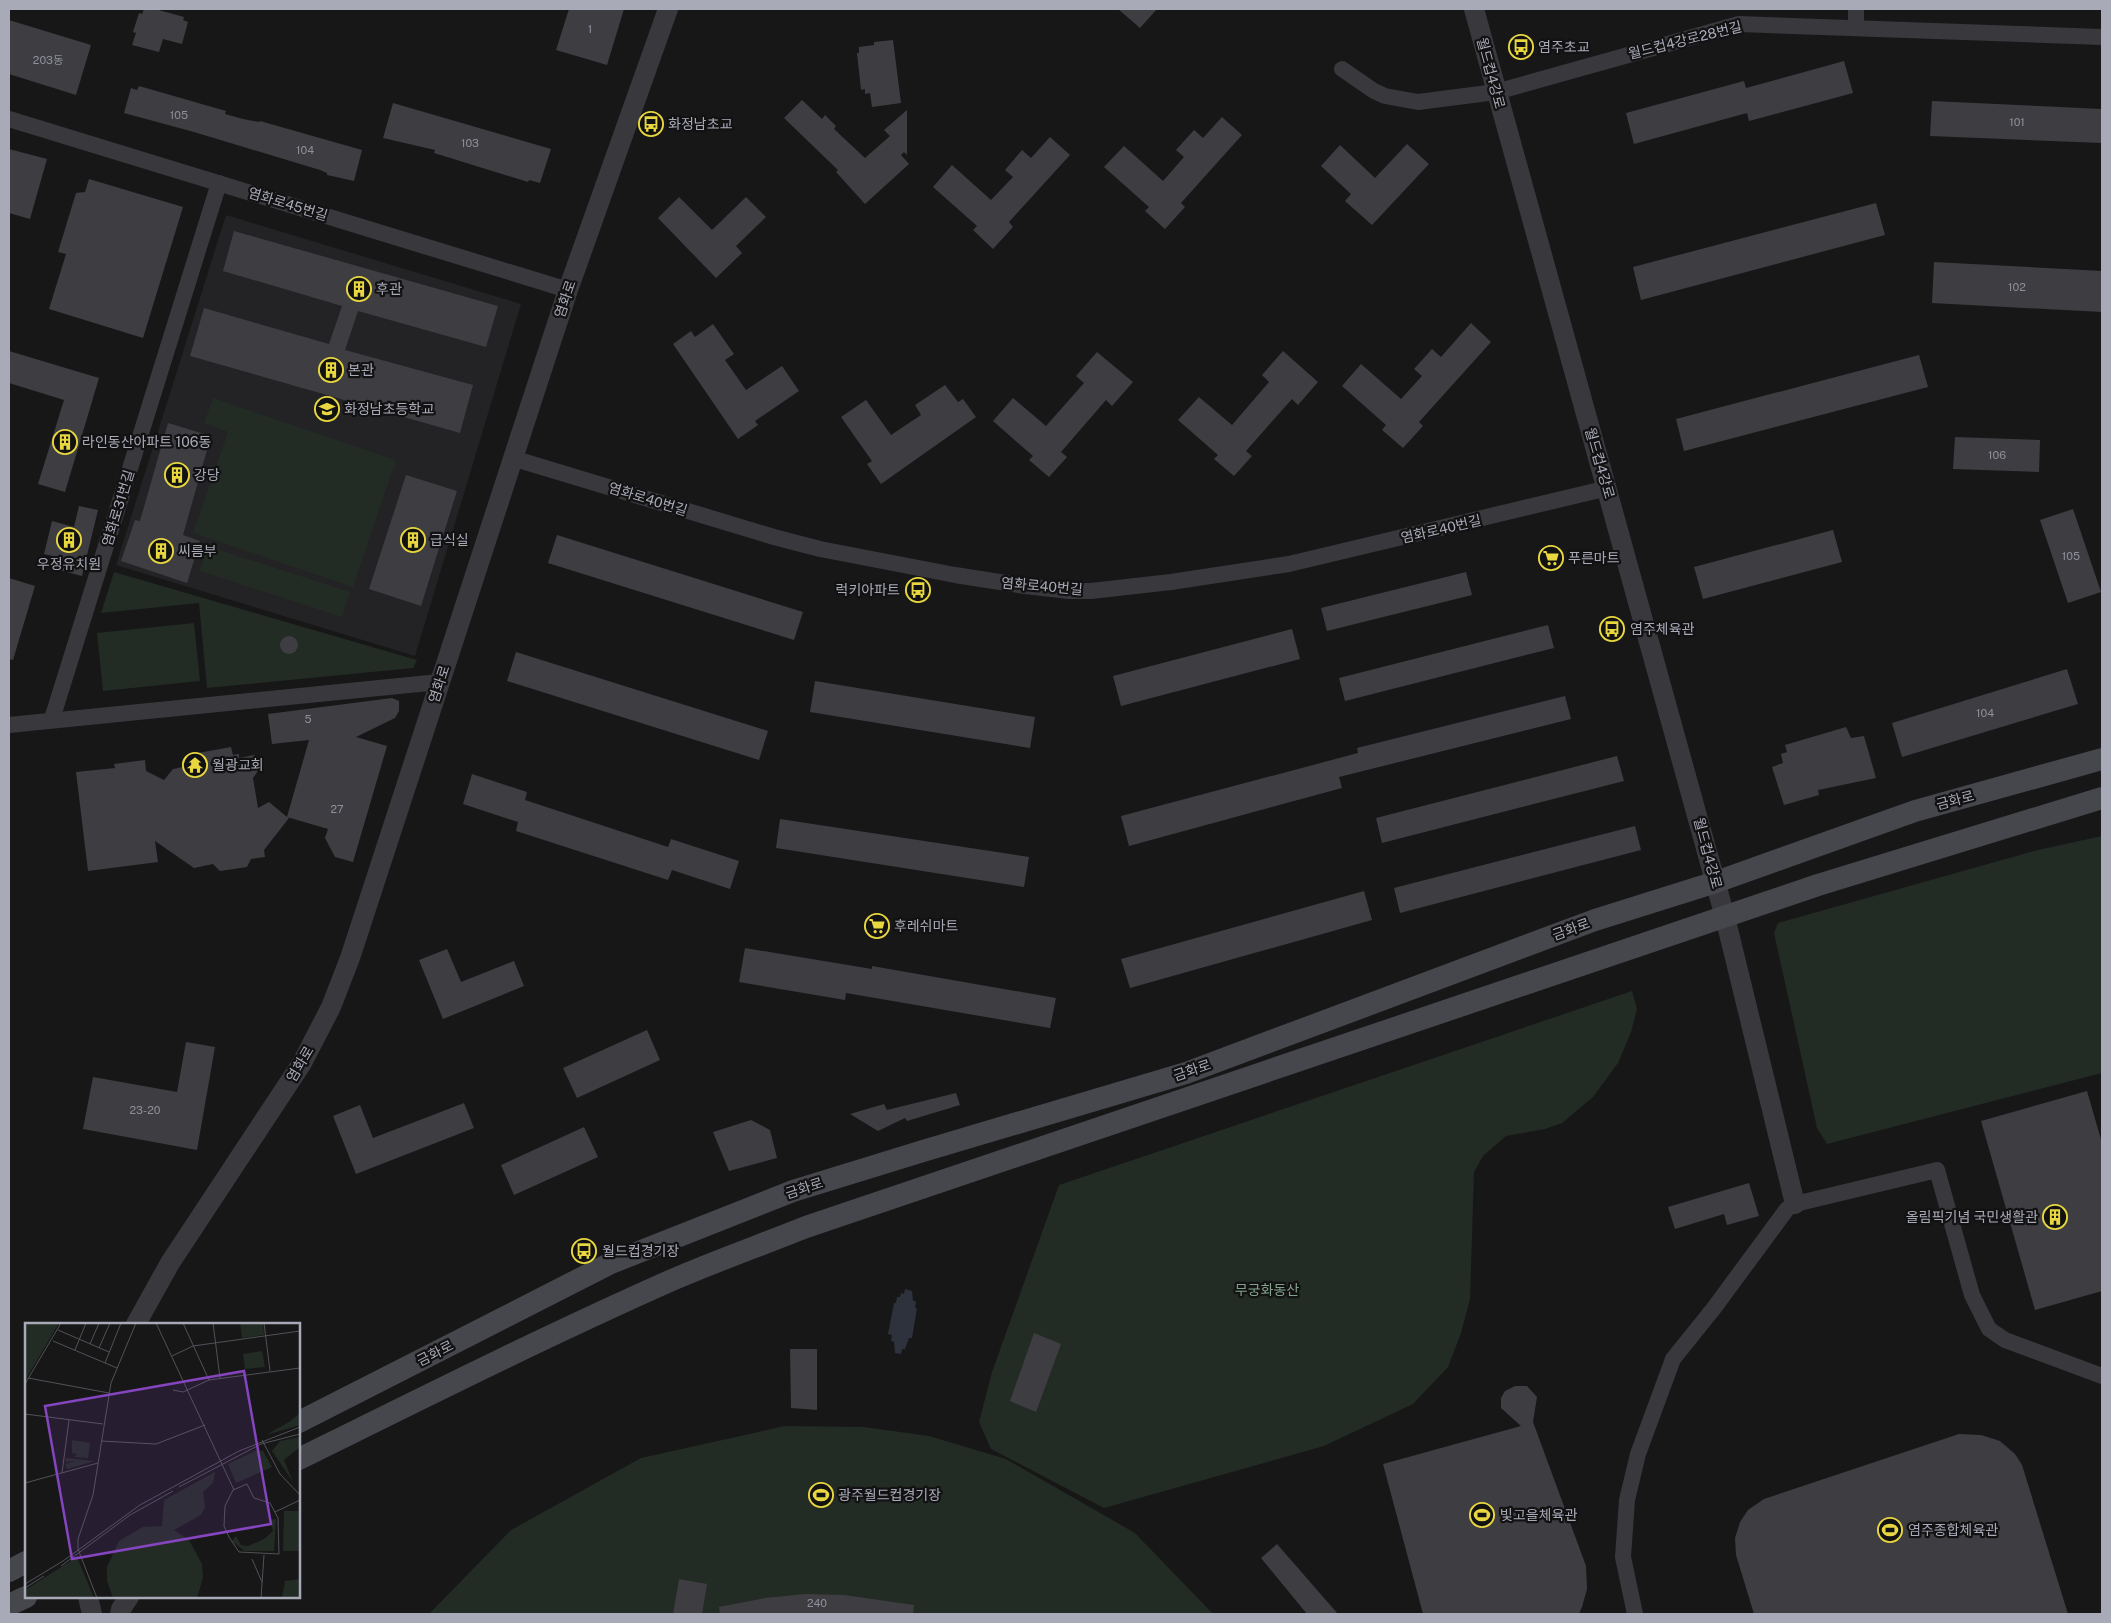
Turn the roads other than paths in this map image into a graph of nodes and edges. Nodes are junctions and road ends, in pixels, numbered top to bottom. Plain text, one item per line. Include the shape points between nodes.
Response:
1 (668, 9) edge
2 (1474, 9) edge
3 (1856, 9) edge
4 (1737, 16) edge
5 (1856, 27) junction
6 (2102, 37) edge
7 (1342, 69) dead end
8 (1496, 92) junction
9 (9, 119) edge
10 (219, 182) junction
11 (568, 290) junction
12 (512, 458) junction
13 (1608, 488) junction
14 (439, 682) junction
15 (52, 719) junction
16 (9, 724) edge
17 (2102, 758) edge
18 (2102, 798) edge
19 (1716, 882) junction
20 (1725, 917) junction
21 (1795, 1204) junction
22 (137, 1323) edge
23 (2102, 1376) edge
24 (300, 1421) edge
25 (300, 1459) edge
26 (25, 1563) edge
27 (9, 1571) edge
28 (25, 1597) edge
29 (88, 1598) edge
30 (129, 1598) edge
31 (9, 1606) edge
32 (92, 1614) edge
33 (120, 1614) edge
34 (1635, 1614) edge

1 - 11 street, 염화로
2 - 8 street, 월드컵4강로
3 - 5 street
4 - 5 street, 월드컵4강로28번길
4 - 8 street, 월드컵4강로28번길
5 - 6 street, 월드컵4강로28번길
7 - 8 street, 월드컵4강로28번길 via 1385,96 1418,102
8 - 13 street, 월드컵4강로
9 - 10 street, 염화로45번길
10 - 11 street, 염화로45번길
10 - 15 street, 염화로31번길
11 - 12 street, 염화로
12 - 13 street, 염화로40번길 via 820,549 964,577 1069,591 1171,582 1289,564
12 - 14 street, 염화로
13 - 19 street, 월드컵4강로
14 - 15 street
14 - 22 street, 염화로 via 350,958 331,1007 302,1063 170,1263
15 - 16 street
17 - 19 main road, 금화로 via 1914,811
18 - 20 main road, 금화로
19 - 20 street, 월드컵4강로
19 - 24 main road, 금화로 via 1595,920 1186,1073 792,1191 611,1263
20 - 21 street, 월드컵4강로
20 - 25 main road, 금화로 via 806,1227 674,1279 601,1312
21 - 23 street via 1937,1170 1972,1295 1989,1329 2005,1340
21 - 34 street via 1787,1209 1673,1358 1638,1454 1627,1500 1623,1558
26 - 27 main road
28 - 31 main road
29 - 32 street
30 - 33 street

